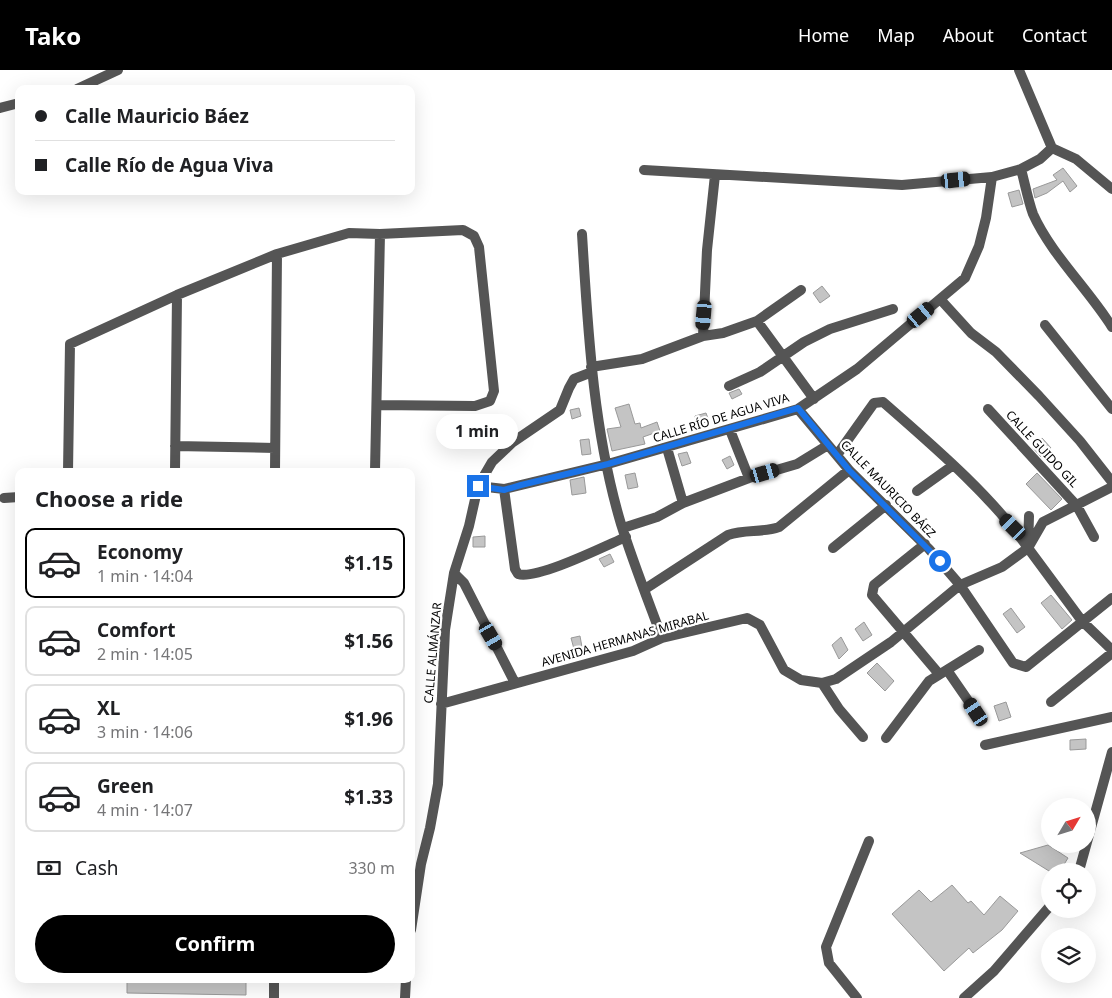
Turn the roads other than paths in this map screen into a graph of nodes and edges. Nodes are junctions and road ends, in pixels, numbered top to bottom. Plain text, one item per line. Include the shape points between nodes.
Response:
1 (118, 70) edge
2 (1019, 70) edge
3 (85, 85) edge
4 (15, 105) edge
5 (0, 108) edge
6 (1052, 148) junction
7 (1021, 169) junction
8 (644, 170) dead end
9 (715, 175) junction
10 (992, 177) junction
11 (1112, 189) edge
12 (380, 234) junction
13 (582, 234) dead end
14 (277, 254) junction
15 (801, 290) dead end
16 (177, 295) junction
17 (940, 299) junction
18 (893, 308) dead end
19 (757, 321) junction
20 (1045, 325) dead end
21 (1112, 327) edge
22 (703, 336) junction
23 (784, 358) junction
24 (592, 370) junction
25 (729, 386) dead end
26 (814, 399) junction
27 (377, 405) junction
28 (798, 408) junction
29 (988, 409) dead end
30 (1112, 409) edge
31 (730, 430) junction
32 (828, 445) junction
33 (175, 446) junction
34 (275, 448) junction
35 (666, 448) junction
36 (837, 455) junction
37 (608, 464) junction
38 (952, 466) junction
39 (68, 468) edge
40 (175, 468) edge
41 (275, 468) edge
42 (375, 468) edge
43 (849, 470) junction
44 (749, 478) junction
45 (1112, 482) edge
46 (478, 486) junction
47 (1112, 487) edge
48 (504, 490) junction
49 (917, 491) dead end
50 (15, 497) edge
51 (4, 498) dead end
52 (683, 504) junction
53 (886, 505) junction
54 (1077, 506) junction
55 (1029, 516) dead end
56 (624, 532) junction
57 (1094, 537) dead end
58 (925, 544) junction
59 (833, 548) dead end
60 (1028, 548) junction
61 (454, 573) junction
62 (960, 585) junction
63 (645, 590) junction
64 (1112, 598) edge
65 (1082, 621) junction
66 (902, 632) junction
67 (662, 638) junction
68 (979, 650) dead end
69 (1112, 651) edge
70 (944, 672) junction
71 (822, 682) junction
72 (515, 683) junction
73 (1051, 702) dead end
74 (441, 704) junction
75 (976, 712) dead end
76 (1112, 717) edge
77 (863, 737) dead end
78 (886, 738) dead end
79 (985, 746) dead end
80 (1112, 752) edge
81 (869, 841) dead end
82 (1081, 863) edge
83 (415, 904) edge
84 (1041, 916) edge
85 (274, 983) edge
86 (406, 983) edge
87 (274, 998) edge
88 (404, 998) edge
89 (857, 998) edge
90 (964, 998) edge

1 - 3 street
2 - 6 street
4 - 5 street
6 - 7 street
6 - 11 street via 1076,160
7 - 10 street
7 - 21 street via 1033,213 1050,243
8 - 9 street
9 - 10 street via 902,185
9 - 22 street
10 - 17 street, CALLE RÍO DE AGUA VIVA via 986,218 972,262 965,278
12 - 14 street via 349,232
12 - 27 street
12 - 27 street via 463,230 474,236 479,247 494,391 490,401 475,406
13 - 24 street
14 - 16 street
14 - 34 street
15 - 19 street
16 - 33 street
16 - 39 street via 70,344
17 - 26 street, CALLE RÍO DE AGUA VIVA via 857,369
17 - 45 street via 1039,396
18 - 23 street via 830,329 804,342
19 - 22 street
19 - 23 street
20 - 30 street
22 - 24 street via 642,359
23 - 25 street
23 - 26 street
24 - 37 street
24 - 46 street, CALLE ALMÁNZAR via 574,380 560,410 513,442 492,462
26 - 28 street, CALLE RÍO DE AGUA VIVA
27 - 42 street
28 - 31 street, CALLE RÍO DE AGUA VIVA
28 - 32 street, CALLE MAURICIO BÁEZ
29 - 54 street, CALLE GUIDO GIL
31 - 35 street, CALLE RÍO DE AGUA VIVA
31 - 44 street
32 - 36 street, CALLE MAURICIO BÁEZ
32 - 44 street via 797,464
33 - 34 street
33 - 40 street
34 - 41 street
35 - 37 street, CALLE RÍO DE AGUA VIVA
35 - 52 street
36 - 38 street via 874,403 883,402
36 - 43 street, CALLE MAURICIO BÁEZ
37 - 48 street, CALLE RÍO DE AGUA VIVA
37 - 56 street
38 - 49 street
38 - 60 street via 1013,527
43 - 53 street, CALLE MAURICIO BÁEZ
43 - 63 street via 779,527 766,532 741,530 728,535
44 - 52 street
46 - 48 street, CALLE RÍO DE AGUA VIVA
46 - 61 street, CALLE ALMÁNZAR
47 - 54 street
48 - 56 street via 518,574 528,575 577,558
50 - 51 street
52 - 56 street
53 - 58 street, CALLE MAURICIO BÁEZ
53 - 59 street
54 - 57 street, CALLE GUIDO GIL
54 - 60 street via 1042,522
55 - 60 street
56 - 63 street
58 - 62 street, CALLE MAURICIO BÁEZ
58 - 66 street via 874,585 872,595
60 - 62 street via 1002,566
60 - 65 street
61 - 72 street via 464,583
61 - 74 street, CALLE ALMÁNZAR via 445,630
62 - 65 street, CALLE MAURICIO BÁEZ via 1013,663 1026,667
62 - 66 street
63 - 67 street
64 - 65 street
65 - 69 street
66 - 70 street
66 - 71 street via 836,679
67 - 71 street, AVENIDA HERMANAS MIRABAL via 748,618 760,625 784,670 801,680
67 - 72 street, AVENIDA HERMANAS MIRABAL via 633,650
68 - 70 street
69 - 73 street
70 - 75 street
70 - 78 street via 929,682
71 - 77 street via 838,709
72 - 74 street, AVENIDA HERMANAS MIRABAL
74 - 83 street, CALLE ALMÁNZAR via 438,784
76 - 79 street
80 - 82 street
81 - 89 street via 826,947 829,963
84 - 90 street via 994,971
85 - 87 street
86 - 88 street

